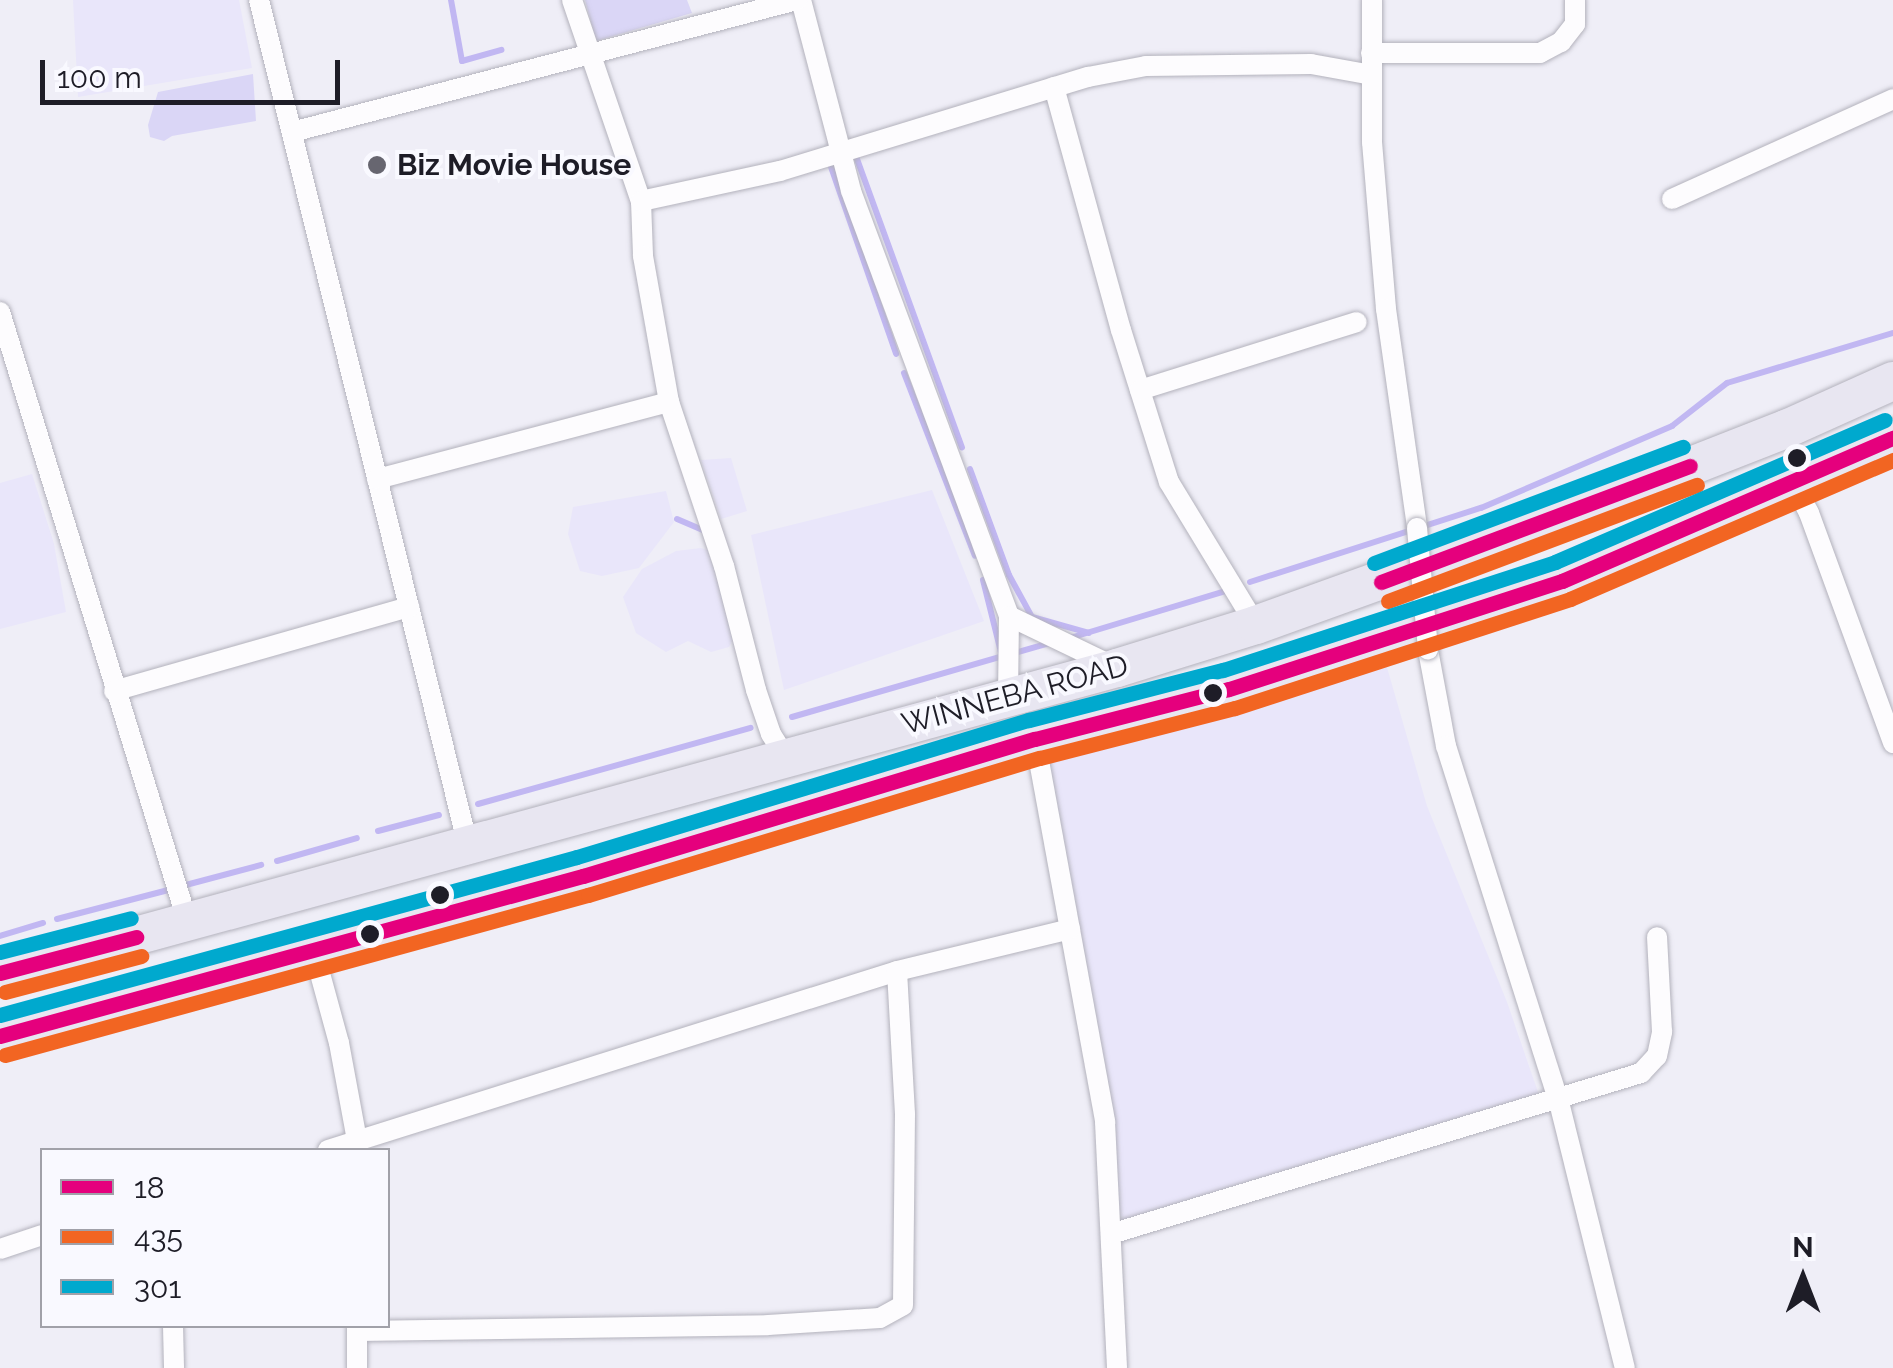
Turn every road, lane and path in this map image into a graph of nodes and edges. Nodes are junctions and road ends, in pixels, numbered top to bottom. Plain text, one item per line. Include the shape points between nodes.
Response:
1 (259, 0) edge
2 (572, 0) edge
3 (799, 0) edge
4 (1372, 0) edge
5 (1575, 0) edge
6 (1372, 53) junction
7 (588, 57) junction
8 (1372, 75) junction
9 (1054, 88) junction
10 (1893, 99) edge
11 (292, 132) junction
12 (839, 154) junction
13 (1672, 199) dead end
14 (641, 201) junction
15 (0, 312) edge
16 (1356, 322) dead end
17 (1893, 381) edge
18 (22, 387) junction
19 (1140, 390) junction
20 (0, 394) edge
21 (668, 402) junction
22 (1893, 438) edge
23 (378, 479) junction
24 (1792, 482) junction
25 (409, 606) junction
26 (1009, 616) junction
27 (1256, 625) junction
28 (1117, 668) junction
29 (114, 691) junction
30 (1008, 697) junction
31 (1035, 739) junction
32 (1893, 743) edge
33 (786, 758) junction
34 (468, 846) junction
35 (188, 924) junction
36 (1070, 930) junction
37 (1657, 937) dead end
38 (312, 948) junction
39 (897, 971) junction
40 (0, 972) edge
41 (0, 1036) edge
42 (1559, 1102) junction
43 (344, 1146) edge
44 (1114, 1233) junction
45 (40, 1237) edge
46 (0, 1249) edge
47 (173, 1328) edge
48 (358, 1328) edge
49 (390, 1328) edge
50 (174, 1368) edge
51 (357, 1368) edge
52 (1117, 1368) edge
53 (1626, 1368) edge

1 - 11 street
2 - 7 street
3 - 7 street
3 - 12 street
4 - 6 street
5 - 6 street via 1575,24 1540,52
6 - 8 street
7 - 11 street
7 - 14 street
8 - 9 street via 1311,64 1224,62 1146,66
8 - 42 street, bridge via 1386,309 1428,650 1446,746
9 - 12 street
9 - 19 street
10 - 13 street
11 - 23 street
12 - 14 street
12 - 26 street
14 - 21 street via 643,256
15 - 18 street
16 - 19 street
17 - 27 highway, WINNEBA ROAD via 1630,490
18 - 20 street
18 - 29 street
19 - 27 street via 1170,482
21 - 23 street
21 - 33 street via 724,566 756,690
22 - 24 highway, WINNEBA ROAD
23 - 25 street
24 - 31 highway, WINNEBA ROAD via 1562,581 1229,689
24 - 32 street
25 - 29 street
25 - 34 street
26 - 28 street
26 - 30 street
27 - 28 highway, WINNEBA ROAD
28 - 30 highway, WINNEBA ROAD
29 - 35 street
30 - 33 highway, WINNEBA ROAD
31 - 36 street
31 - 38 highway, WINNEBA ROAD via 583,876
33 - 34 highway, WINNEBA ROAD
34 - 35 highway, WINNEBA ROAD
35 - 40 highway, WINNEBA ROAD
36 - 39 street
36 - 44 street via 1105,1122
37 - 42 street via 1657,1056 1642,1073
38 - 41 highway, WINNEBA ROAD
38 - 43 street via 339,1043
39 - 43 street
39 - 49 street via 905,1114 903,1306 880,1318 768,1325
42 - 44 street
42 - 53 street
44 - 52 street
45 - 46 street
47 - 50 street
48 - 51 street

